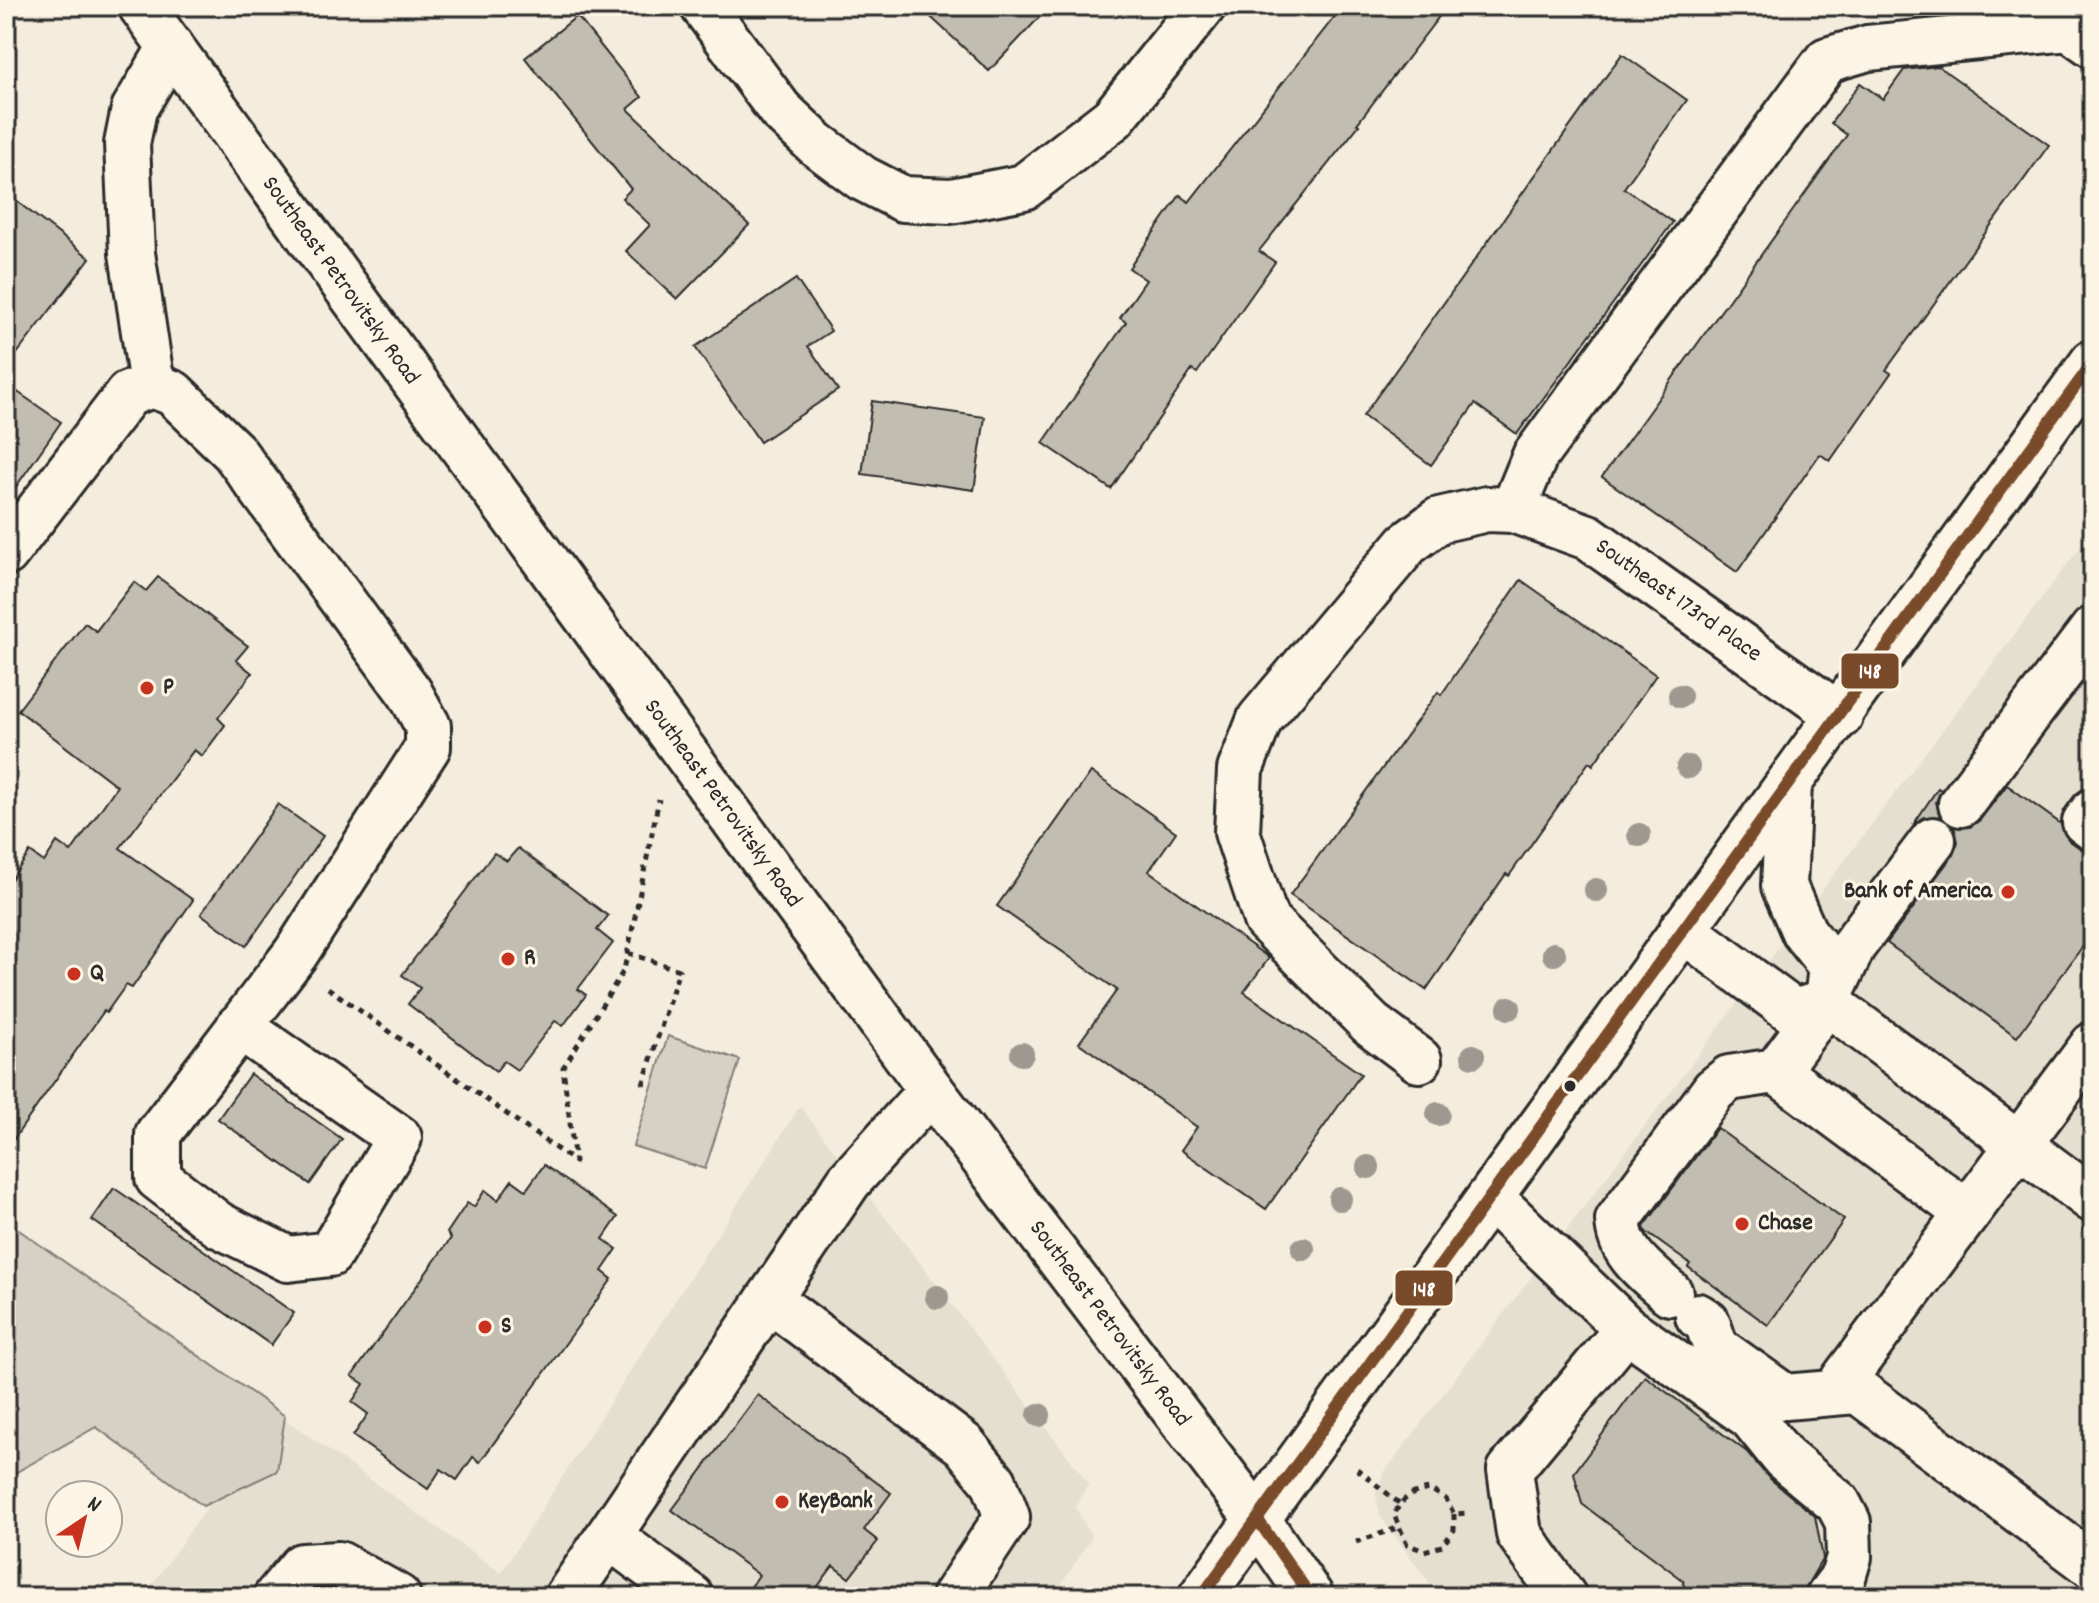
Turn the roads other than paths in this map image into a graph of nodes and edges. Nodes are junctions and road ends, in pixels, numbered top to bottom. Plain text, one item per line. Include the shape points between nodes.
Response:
1 (141, 6) edge
2 (703, 6) edge
3 (1203, 6) edge
4 (2093, 45) edge
5 (171, 47) junction
6 (2093, 362) edge
7 (152, 385) junction
8 (1513, 510) junction
9 (6, 553) edge
10 (2093, 629) edge
11 (1840, 716) junction
12 (1789, 784) junction
13 (1961, 804) dead end
14 (2093, 811) edge
15 (2093, 828) edge
16 (1933, 840) dead end
17 (1682, 929) junction
18 (1827, 1002) junction
19 (239, 1026) junction
20 (2093, 1045) edge
21 (1419, 1060) dead end
22 (1776, 1071) junction
23 (931, 1090) junction
24 (2019, 1144) junction
25 (1490, 1197) junction
26 (2093, 1200) edge
27 (1967, 1213) junction
28 (769, 1299) junction
29 (1627, 1329) junction
30 (1856, 1391) junction
31 (1258, 1520) junction
32 (609, 1536) junction
33 (2093, 1566) edge
34 (2093, 1580) edge
35 (276, 1597) edge
36 (398, 1597) edge
37 (567, 1597) edge
38 (691, 1597) edge
39 (954, 1597) edge
40 (1201, 1597) edge
41 (1311, 1597) edge
42 (1564, 1597) edge
43 (1828, 1597) edge
44 (2081, 1597) edge

1 - 5 main road, Southeast Petrovitsky Road
2 - 3 main road via 780,110 815,143 862,178 903,199 951,201 1024,187 1113,118
4 - 8 main road via 2069,28 1868,48 1827,60 1535,456
5 - 7 main road via 134,109 127,144 132,253
5 - 23 main road, Southeast Petrovitsky Road
6 - 11 main road
7 - 9 main road via 128,394
7 - 19 main road via 173,393 234,452 410,693 428,726 428,747 290,961
8 - 11 main road, Southeast 173rd Place via 1588,537
8 - 21 main road, Southeast 173rd Place via 1487,509 1439,520 1407,544 1260,719 1240,770 1237,832 1266,920 1371,1024
10 - 13 main road
11 - 12 main road
12 - 17 main road
12 - 18 main road via 1784,886 1804,932 1831,966
14 - 15 main road via 2085,822
16 - 18 main road via 1853,946
17 - 18 main road via 1794,1012
17 - 25 main road
18 - 22 main road
18 - 24 main road
19 - 19 main road via 158,1134 158,1178 219,1225 288,1259 330,1254 399,1138
20 - 24 main road
22 - 27 main road
22 - 30 main road via 1729,1078 1714,1090 1618,1220 1619,1237 1628,1254 1707,1322 1716,1348 1785,1397
23 - 28 main road via 849,1181
23 - 31 main road, Southeast Petrovitsky Road
24 - 26 main road
24 - 27 main road
25 - 29 main road
25 - 31 main road
27 - 30 main road via 1843,1380
28 - 32 main road
28 - 39 main road via 964,1445 994,1482 1007,1517
29 - 42 main road via 1510,1470 1519,1534
29 - 43 main road via 1751,1417 1784,1458 1838,1503 1848,1522 1849,1557
30 - 33 main road
31 - 40 main road
31 - 41 main road, Southeast Petrovitsky Road
32 - 37 main road
32 - 38 main road
34 - 44 main road
35 - 36 main road via 302,1566 339,1564

